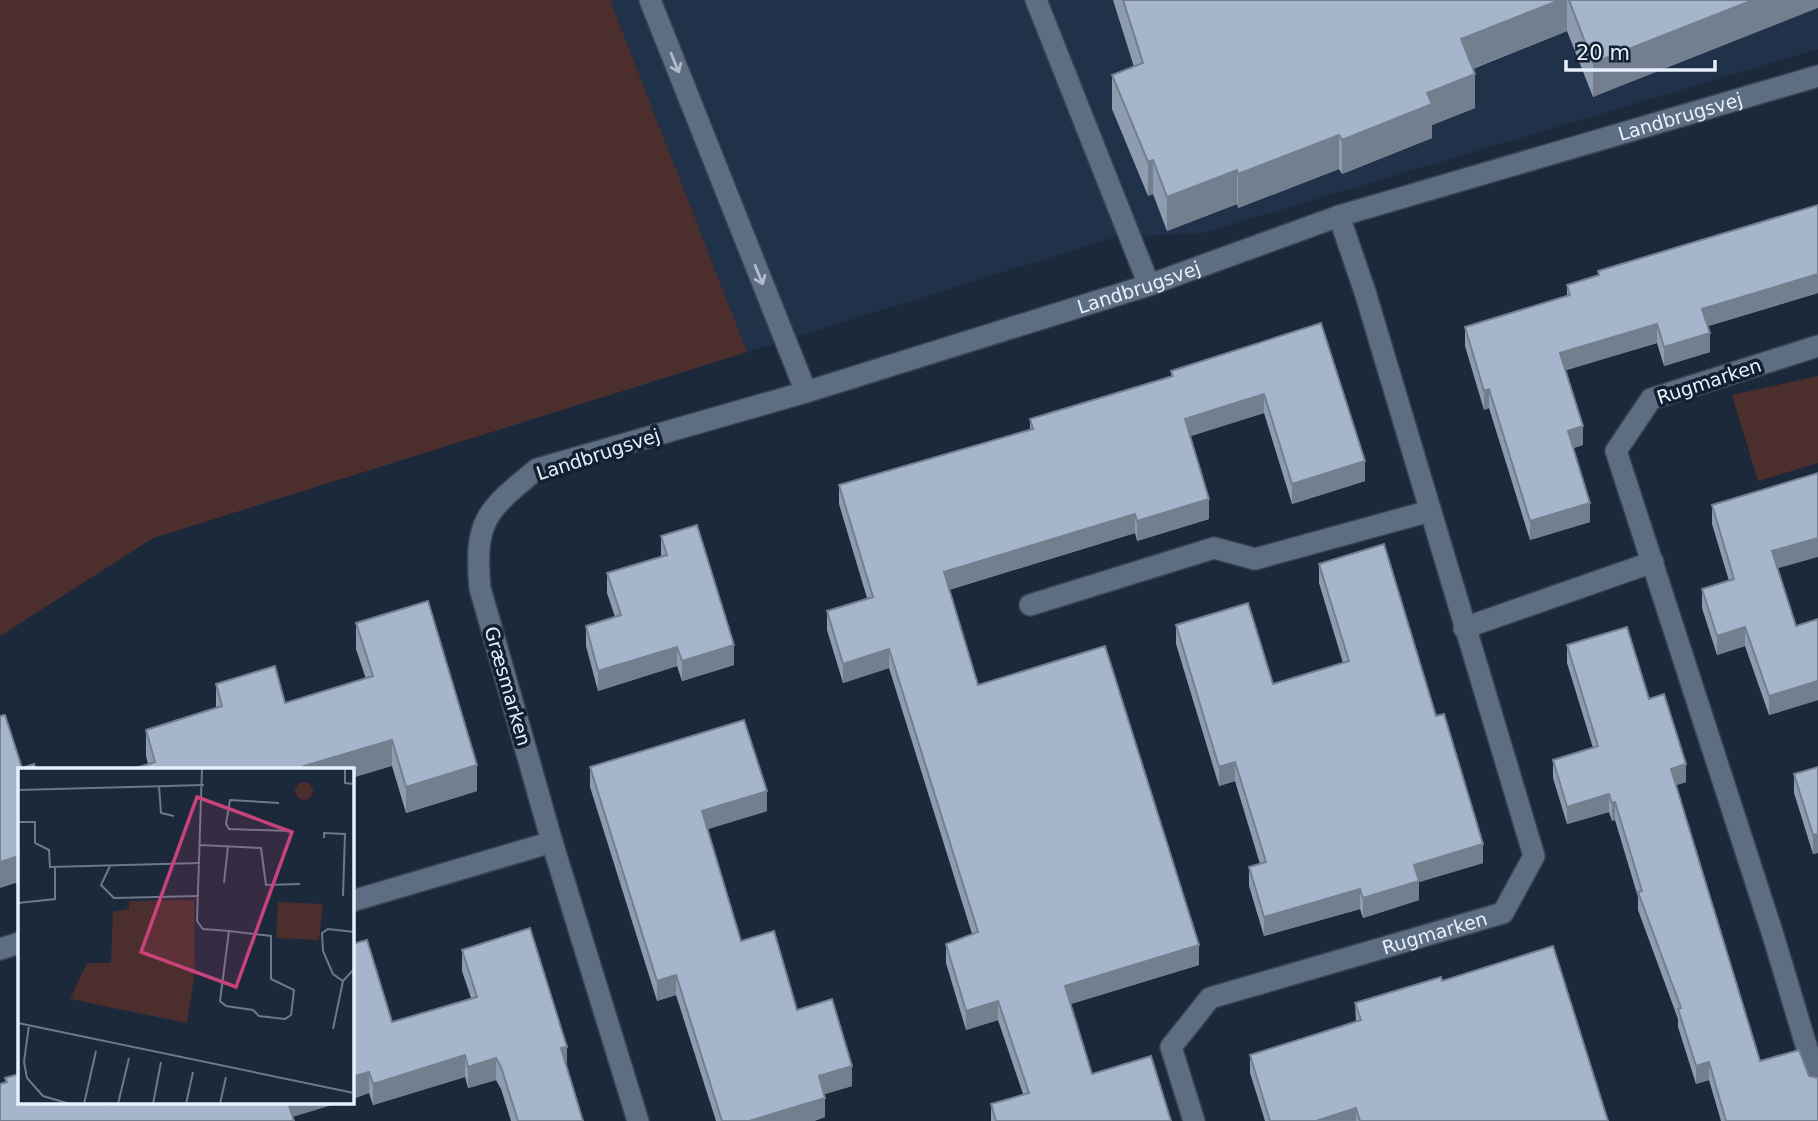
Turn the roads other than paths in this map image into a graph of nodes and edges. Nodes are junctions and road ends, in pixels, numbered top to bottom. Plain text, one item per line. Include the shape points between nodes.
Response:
1 (650, 0) edge
2 (1036, 0) edge
3 (1818, 76) edge
4 (1339, 216) junction
5 (1149, 285) junction
6 (1818, 346) edge
7 (806, 392) junction
8 (1430, 511) junction
9 (481, 528) joint
10 (1653, 562) junction
11 (1030, 605) dead end
12 (1464, 628) junction
13 (552, 842) junction
14 (354, 900) edge
15 (18, 943) edge
16 (0, 949) edge
17 (1818, 1085) edge
18 (638, 1121) edge
19 (1194, 1121) edge

1 -> 7 street
2 - 5 street
3 - 4 street, Landbrugsvej
4 - 5 street, Landbrugsvej
4 - 8 street, Rugmarken
5 - 7 street, Landbrugsvej
6 - 10 street, Rugmarken via 1651,398 1616,451
7 - 9 street, Landbrugsvej via 537,469 502,497
8 - 11 street via 1255,559 1214,548
8 - 12 street, Rugmarken
9 - 13 street, Græsmarken via 477,556 480,588
10 - 12 street
10 - 17 street, Rugmarken
12 - 19 street, Rugmarken via 1534,856 1503,913 1210,998 1171,1047
13 - 14 street
13 - 18 street, Græsmarken
15 - 16 street

